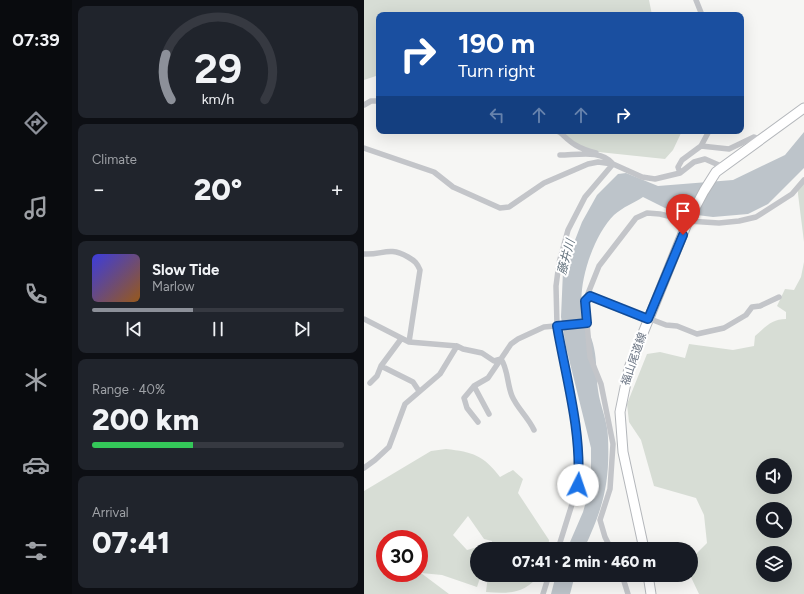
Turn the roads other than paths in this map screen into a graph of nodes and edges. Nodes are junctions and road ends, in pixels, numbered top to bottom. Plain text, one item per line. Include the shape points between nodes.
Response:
1 (696, 0) edge
2 (701, 12) edge
3 (376, 101) edge
4 (364, 105) edge
5 (804, 108) edge
6 (562, 134) edge
7 (707, 134) edge
8 (760, 139) junction
9 (701, 146) junction
10 (364, 148) edge
11 (598, 154) junction
12 (560, 155) dead end
13 (613, 164) junction
14 (719, 169) junction
15 (680, 173) junction
16 (804, 180) edge
17 (689, 219) junction
18 (364, 254) edge
19 (779, 297) dead end
20 (585, 301) junction
21 (648, 319) junction
22 (364, 320) edge
23 (587, 323) junction
24 (557, 326) junction
25 (401, 339) junction
26 (408, 342) junction
27 (457, 346) junction
28 (501, 359) junction
29 (381, 366) junction
30 (370, 383) dead end
31 (474, 386) junction
32 (419, 391) junction
33 (489, 414) dead end
34 (478, 422) dead end
35 (534, 430) dead end
36 (613, 444) junction
37 (623, 452) junction
38 (364, 468) edge
39 (560, 542) edge
40 (608, 542) edge
41 (642, 542) edge
42 (547, 582) edge
43 (624, 582) edge
44 (649, 582) edge
45 (543, 594) edge
46 (628, 594) edge
47 (651, 594) edge

1 - 2 street
3 - 4 street
5 - 8 main road, 福山尾道線
6 - 11 street via 580,149
7 - 9 street
8 - 9 street via 754,137 729,149
8 - 14 main road, 福山尾道線
9 - 15 street via 682,160 678,167
10 - 13 street via 434,172 452,187 500,208 508,207 544,183 588,164
11 - 12 street
11 - 13 street via 608,157
13 - 15 street via 642,177 655,179
13 - 24 street via 585,197 568,230 558,263
14 - 15 street via 705,159 694,162
14 - 17 main road, 福山尾道線
16 - 17 street via 792,194 756,217 719,223
17 - 20 street via 647,213 636,218 599,266
17 - 21 main road, 福山尾道線
18 - 26 street via 397,251 417,262 420,270
19 - 21 street via 752,307 746,315 724,328 697,334
20 - 21 street via 590,296
20 - 23 street
21 - 37 main road, 福山尾道線 via 628,368 623,390 620,412
22 - 25 street
23 - 24 street
23 - 36 street via 590,357 601,384
24 - 28 street via 544,327 518,339 511,344
24 - 39 street via 578,435 580,461 578,485
25 - 26 street
25 - 29 street
26 - 27 street
27 - 28 street via 482,353 494,361
27 - 32 street via 440,374
28 - 31 street via 488,378
28 - 35 street via 516,404 529,419
29 - 30 street via 377,376
29 - 32 street via 412,382
31 - 33 street
31 - 34 street via 464,398 467,408
32 - 38 street via 405,404 389,447
36 - 37 street
36 - 40 street via 610,489 600,520
37 - 41 main road, 福山尾道線
42 - 45 street
43 - 46 street
44 - 47 main road

